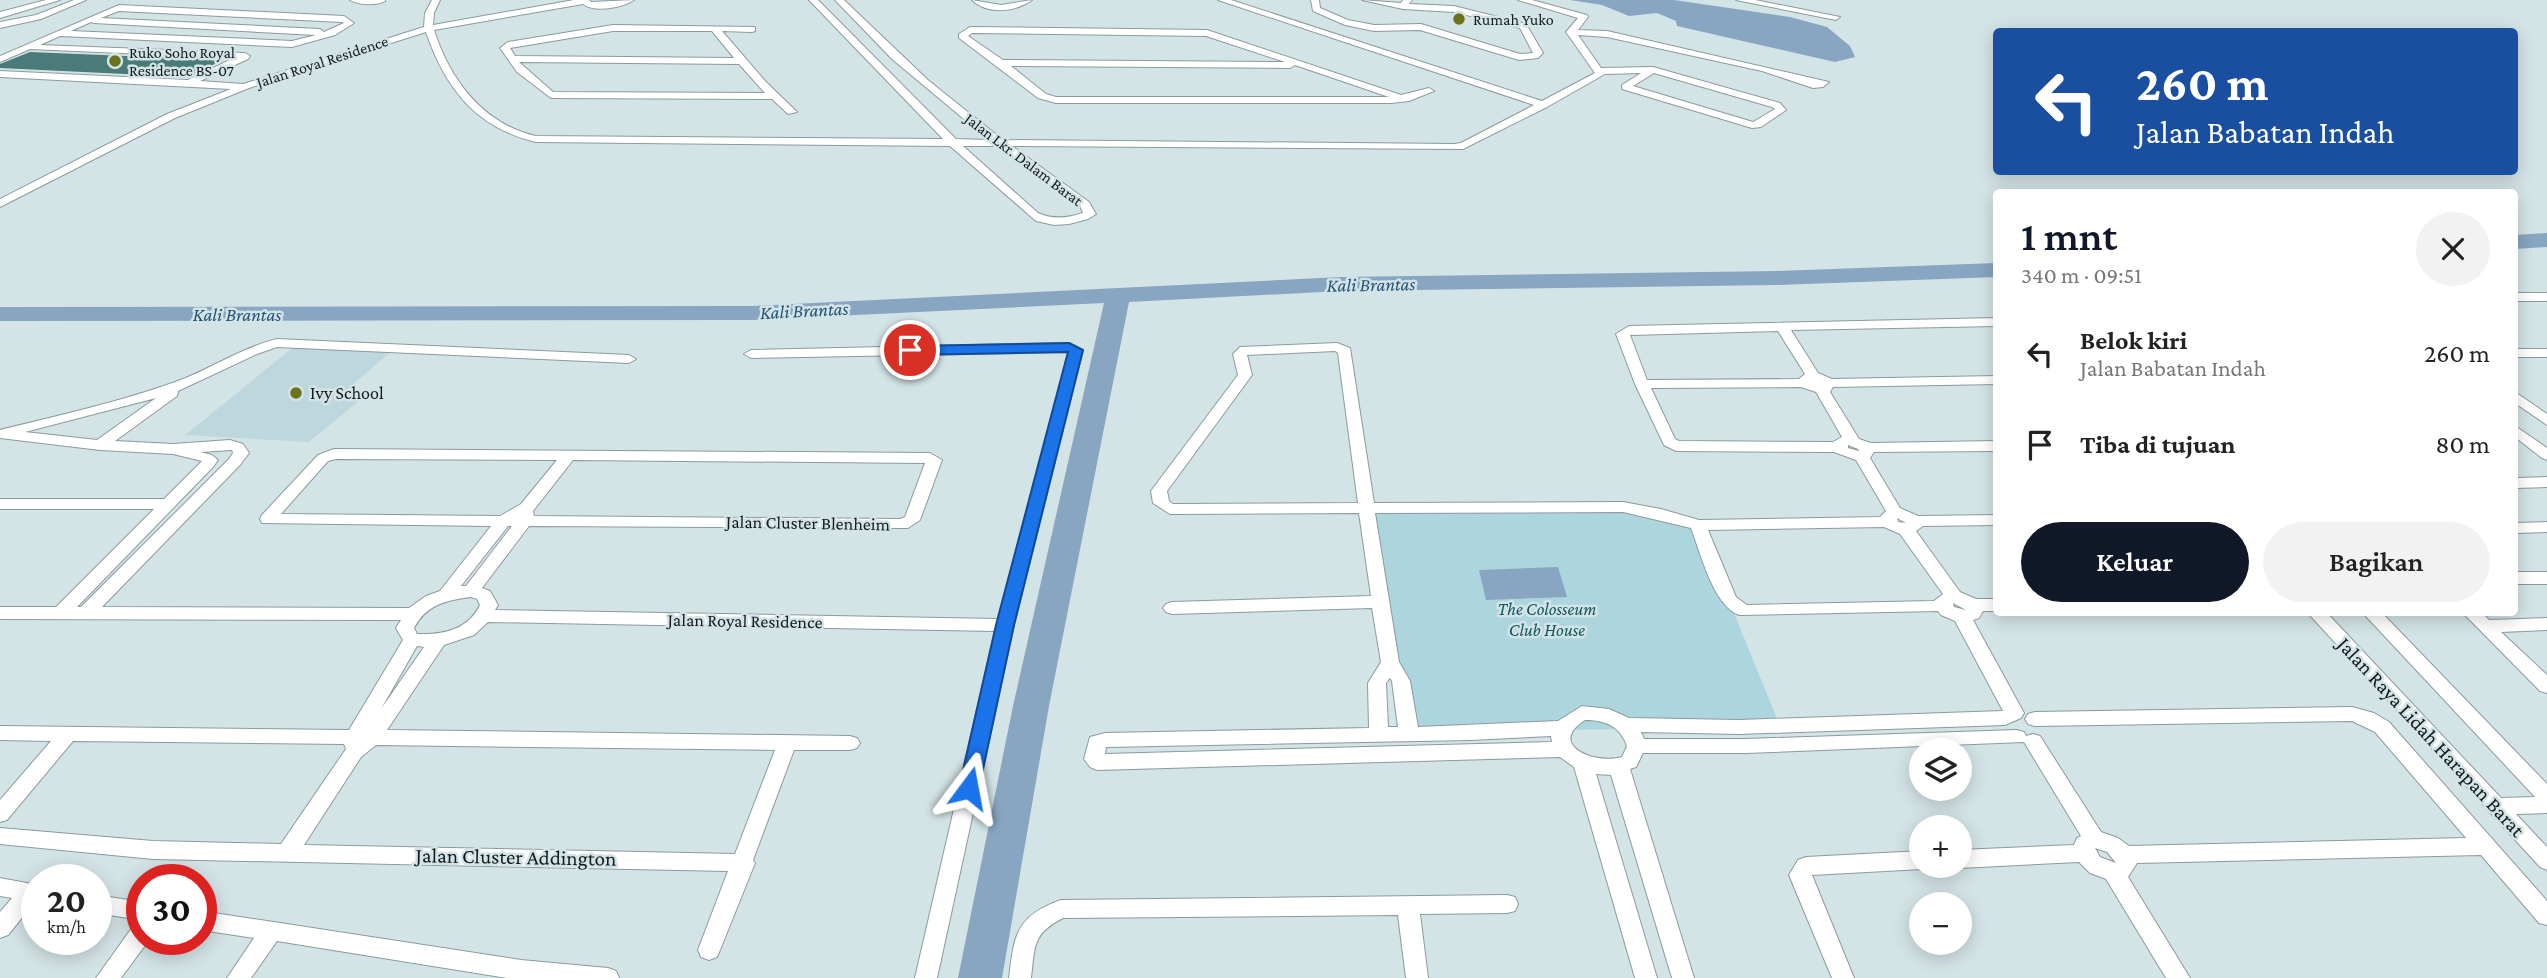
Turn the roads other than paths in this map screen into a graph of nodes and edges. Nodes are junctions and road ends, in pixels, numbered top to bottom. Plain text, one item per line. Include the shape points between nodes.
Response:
1 (56, 0) edge
2 (82, 0) edge
3 (354, 0) edge
4 (436, 0) edge
5 (630, 0) edge
6 (813, 0) edge
7 (839, 0) edge
8 (976, 0) edge
9 (1028, 0) edge
10 (1222, 0) edge
11 (1315, 0) edge
12 (1366, 0) edge
13 (1522, 0) edge
14 (1740, 0) edge
15 (381, 1) edge
16 (584, 1) edge
17 (1406, 3) edge
18 (616, 5) junction
19 (603, 6) junction
20 (988, 6) junction
21 (1001, 7) junction
22 (0, 15) edge
23 (1836, 17) dead end
24 (88, 20) junction
25 (0, 25) edge
26 (429, 28) junction
27 (613, 28) junction
28 (601, 29) junction
29 (715, 29) junction
30 (752, 29) dead end
31 (979, 30) junction
32 (993, 30) junction
33 (1571, 32) junction
34 (59, 33) junction
35 (332, 33) junction
36 (26, 47) junction
37 (0, 59) edge
38 (513, 60) junction
39 (740, 61) junction
40 (1002, 63) junction
41 (1304, 65) junction
42 (1765, 69) junction
43 (1653, 70) junction
44 (1599, 71) junction
45 (0, 74) edge
46 (188, 83) junction
47 (246, 86) junction
48 (1429, 91) dead end
49 (773, 96) junction
50 (1405, 99) junction
51 (1543, 104) junction
52 (792, 112) dead end
53 (996, 142) junction
54 (953, 143) junction
55 (0, 204) edge
56 (2547, 297) edge
57 (2518, 298) edge
58 (1993, 322) edge
59 (1782, 327) junction
60 (2518, 353) edge
61 (2547, 353) edge
62 (751, 354) dead end
63 (629, 359) dead end
64 (1993, 380) edge
65 (185, 383) junction
66 (1817, 383) junction
67 (1642, 384) junction
68 (2518, 398) edge
69 (2545, 417) edge
70 (2518, 432) edge
71 (0, 434) edge
72 (1846, 444) junction
73 (100, 445) junction
74 (1993, 446) edge
75 (2518, 446) edge
76 (170, 449) junction
77 (2541, 450) edge
78 (1864, 452) junction
79 (568, 457) junction
80 (2547, 482) edge
81 (2518, 483) edge
82 (0, 504) edge
83 (169, 504) junction
84 (1367, 508) junction
85 (526, 514) junction
86 (1892, 517) junction
87 (504, 520) junction
88 (1993, 520) edge
89 (1698, 525) junction
90 (1910, 525) junction
91 (2547, 527) edge
92 (2518, 528) edge
93 (2518, 578) edge
94 (2547, 578) edge
95 (471, 591) junction
96 (447, 593) junction
97 (1379, 602) junction
98 (1993, 606) edge
99 (1933, 607) dead end
100 (1172, 608) dead end
101 (1967, 611) junction
102 (0, 612) edge
103 (62, 612) junction
104 (87, 612) junction
105 (411, 614) junction
106 (485, 616) junction
107 (2319, 616) edge
108 (2374, 616) edge
109 (2474, 616) edge
110 (2547, 624) edge
111 (1005, 625) junction
112 (2485, 626) junction
113 (412, 640) junction
114 (438, 642) junction
115 (1390, 662) junction
116 (2544, 680) edge
117 (2010, 716) junction
118 (2035, 719) junction
119 (1864, 723) junction
120 (1626, 725) junction
121 (1740, 727) junction
122 (1562, 728) junction
123 (0, 733) edge
124 (1379, 733) junction
125 (1409, 733) junction
126 (1471, 733) junction
127 (68, 734) junction
128 (1324, 735) junction
129 (2025, 739) junction
130 (1873, 742) junction
131 (360, 743) junction
132 (787, 743) junction
133 (850, 743) dead end
134 (1637, 746) junction
135 (1746, 746) junction
136 (1564, 749) junction
137 (1475, 753) junction
138 (1324, 756) junction
139 (1583, 764) junction
140 (1619, 767) junction
141 (2547, 796) edge
142 (2547, 805) edge
143 (2495, 806) junction
144 (0, 814) edge
145 (0, 836) edge
146 (2089, 846) junction
147 (2485, 846) junction
148 (288, 851) junction
149 (1972, 858) edge
150 (1909, 861) edge
151 (2547, 861) edge
152 (744, 863) junction
153 (2119, 863) junction
154 (0, 887) edge
155 (21, 891) edge
156 (1507, 904) dead end
157 (1408, 905) junction
158 (21, 906) edge
159 (2547, 916) edge
160 (217, 922) edge
161 (0, 928) edge
162 (272, 930) junction
163 (709, 950) dead end
164 (126, 953) edge
165 (519, 974) edge
166 (107, 978) edge
167 (238, 978) edge
168 (608, 978) edge
169 (926, 978) edge
170 (1020, 978) edge
171 (1417, 978) edge
172 (1646, 978) edge
173 (1683, 978) edge
174 (1843, 978) edge
175 (2179, 978) edge

1 - 22 street
2 - 25 street
3 - 15 street
4 - 26 street
5 - 18 street
6 - 54 street, Jalan Lkr. Dalam Barat
7 - 53 street, Jalan Lkr. Dalam Barat via 864,28
8 - 20 street
9 - 21 street
10 - 51 street
11 - 17 street via 1319,12 1374,29 1421,27 1519,57 1538,53 1523,26 1452,8
12 - 17 street
13 - 33 street via 1584,17
14 - 23 street
16 - 19 street
16 - 26 street, Jalan Royal Residence
18 - 19 street
18 - 27 street
19 - 28 street
20 - 21 street
20 - 31 street
21 - 32 street
24 - 34 street
24 - 35 street
24 - 35 street via 126,8 348,20 347,26
26 - 47 street, Jalan Royal Residence
26 - 54 street via 454,86 519,137
27 - 28 street
27 - 29 street
28 - 38 street via 505,46
29 - 30 street
29 - 39 street
31 - 32 street
31 - 40 street via 962,36
32 - 41 street via 1207,33
33 - 42 street via 1607,34
33 - 44 street
34 - 35 street via 292,44
34 - 36 street
36 - 37 street
36 - 46 street via 246,57
38 - 39 street
38 - 49 street via 556,96
39 - 49 street
40 - 41 street
40 - 50 street via 1042,96 1056,100
41 - 50 street
42 - 42 street via 1821,79 1824,82 1813,85
43 - 43 street via 1625,87 1752,125 1780,110 1776,105
43 - 44 street
44 - 51 street via 1597,77
45 - 46 street
46 - 47 street
47 - 55 street, Jalan Royal Residence via 149,126
48 - 50 street
49 - 52 street
51 - 53 street via 1454,147
53 - 54 street
53 - 54 street, Jalan Lkr. Dalam Barat via 1084,204 1090,214 1056,222 1038,218
56 - 57 street
58 - 59 street
59 - 66 street
59 - 67 street via 1624,332
60 - 61 street
62 - 111 street via 1076,350
63 - 65 street via 282,343
64 - 66 street
65 - 71 street via 108,408
65 - 73 street
66 - 67 street
66 - 72 street
67 - 72 street via 1669,442 1676,446
68 - 69 street
70 - 77 street
71 - 73 street
72 - 78 street via 1847,454
73 - 76 street
74 - 78 street
75 - 77 street
76 - 83 street via 210,460
76 - 104 street via 230,445 242,453
78 - 86 street
79 - 85 street, Jalan Cluster Blenheim
79 - 85 street, Jalan Cluster Blenheim via 934,460 912,520 902,524
79 - 87 street, Jalan Cluster Blenheim via 328,455 267,517
80 - 81 street
82 - 83 street
83 - 103 street
84 - 84 street via 1345,351 1337,347 1242,351 1245,375 1159,491 1161,503 1170,509
84 - 89 street via 1623,507
84 - 97 street
85 - 87 street, Jalan Cluster Blenheim
85 - 95 street, Jalan Cluster Blenheim
86 - 89 street
86 - 90 street via 1906,515
87 - 96 street, Jalan Cluster Blenheim
88 - 90 street
89 - 99 street via 1728,599 1745,611
90 - 101 street
91 - 92 street
93 - 94 street
95 - 96 street
95 - 106 street via 484,595 489,605
96 - 105 street
97 - 100 street
97 - 115 street
98 - 101 street
101 - 117 street
102 - 103 street
103 - 104 street
104 - 105 street
105 - 113 street via 405,628
106 - 111 street, Jalan Royal Residence
106 - 114 street via 472,628
107 - 143 street, Jalan Raya Lidah Harapan Barat
108 - 141 street
109 - 112 street
110 - 112 street
111 - 169 street
112 - 116 street
113 - 114 street
113 - 131 street
114 - 131 street
115 - 124 street via 1377,683
115 - 125 street via 1401,681
117 - 118 street
117 - 119 street
117 - 129 street via 2004,724
118 - 129 street via 2044,733 2040,738
118 - 147 street via 2361,716 2382,727
119 - 121 street
119 - 130 street
120 - 121 street
120 - 122 street via 1605,715 1582,713
120 - 134 street
121 - 135 street
122 - 126 street
122 - 136 street
123 - 127 street
124 - 125 street
124 - 128 street
125 - 126 street
126 - 137 street
127 - 131 street
127 - 144 street
128 - 138 street
128 - 138 street via 1105,740 1097,742 1094,759
129 - 130 street
129 - 146 street
130 - 135 street
131 - 132 street
131 - 148 street
132 - 133 street
132 - 152 street
134 - 135 street
134 - 140 street via 1629,762
136 - 137 street
136 - 139 street
137 - 138 street
139 - 140 street
139 - 172 street
140 - 173 street
142 - 143 street
143 - 151 street, Jalan Raya Lidah Harapan Barat
145 - 148 street, Jalan Cluster Addington via 153,850
146 - 149 street
146 - 153 street via 2096,866
147 - 153 street
147 - 159 street
148 - 152 street, Jalan Cluster Addington
150 - 174 street via 1801,869
152 - 163 street
153 - 175 street
154 - 155 street
156 - 157 street
157 - 170 street via 1062,909 1027,931
157 - 171 street
158 - 161 street
160 - 162 street
162 - 165 street
162 - 167 street
164 - 166 street
165 - 168 street

